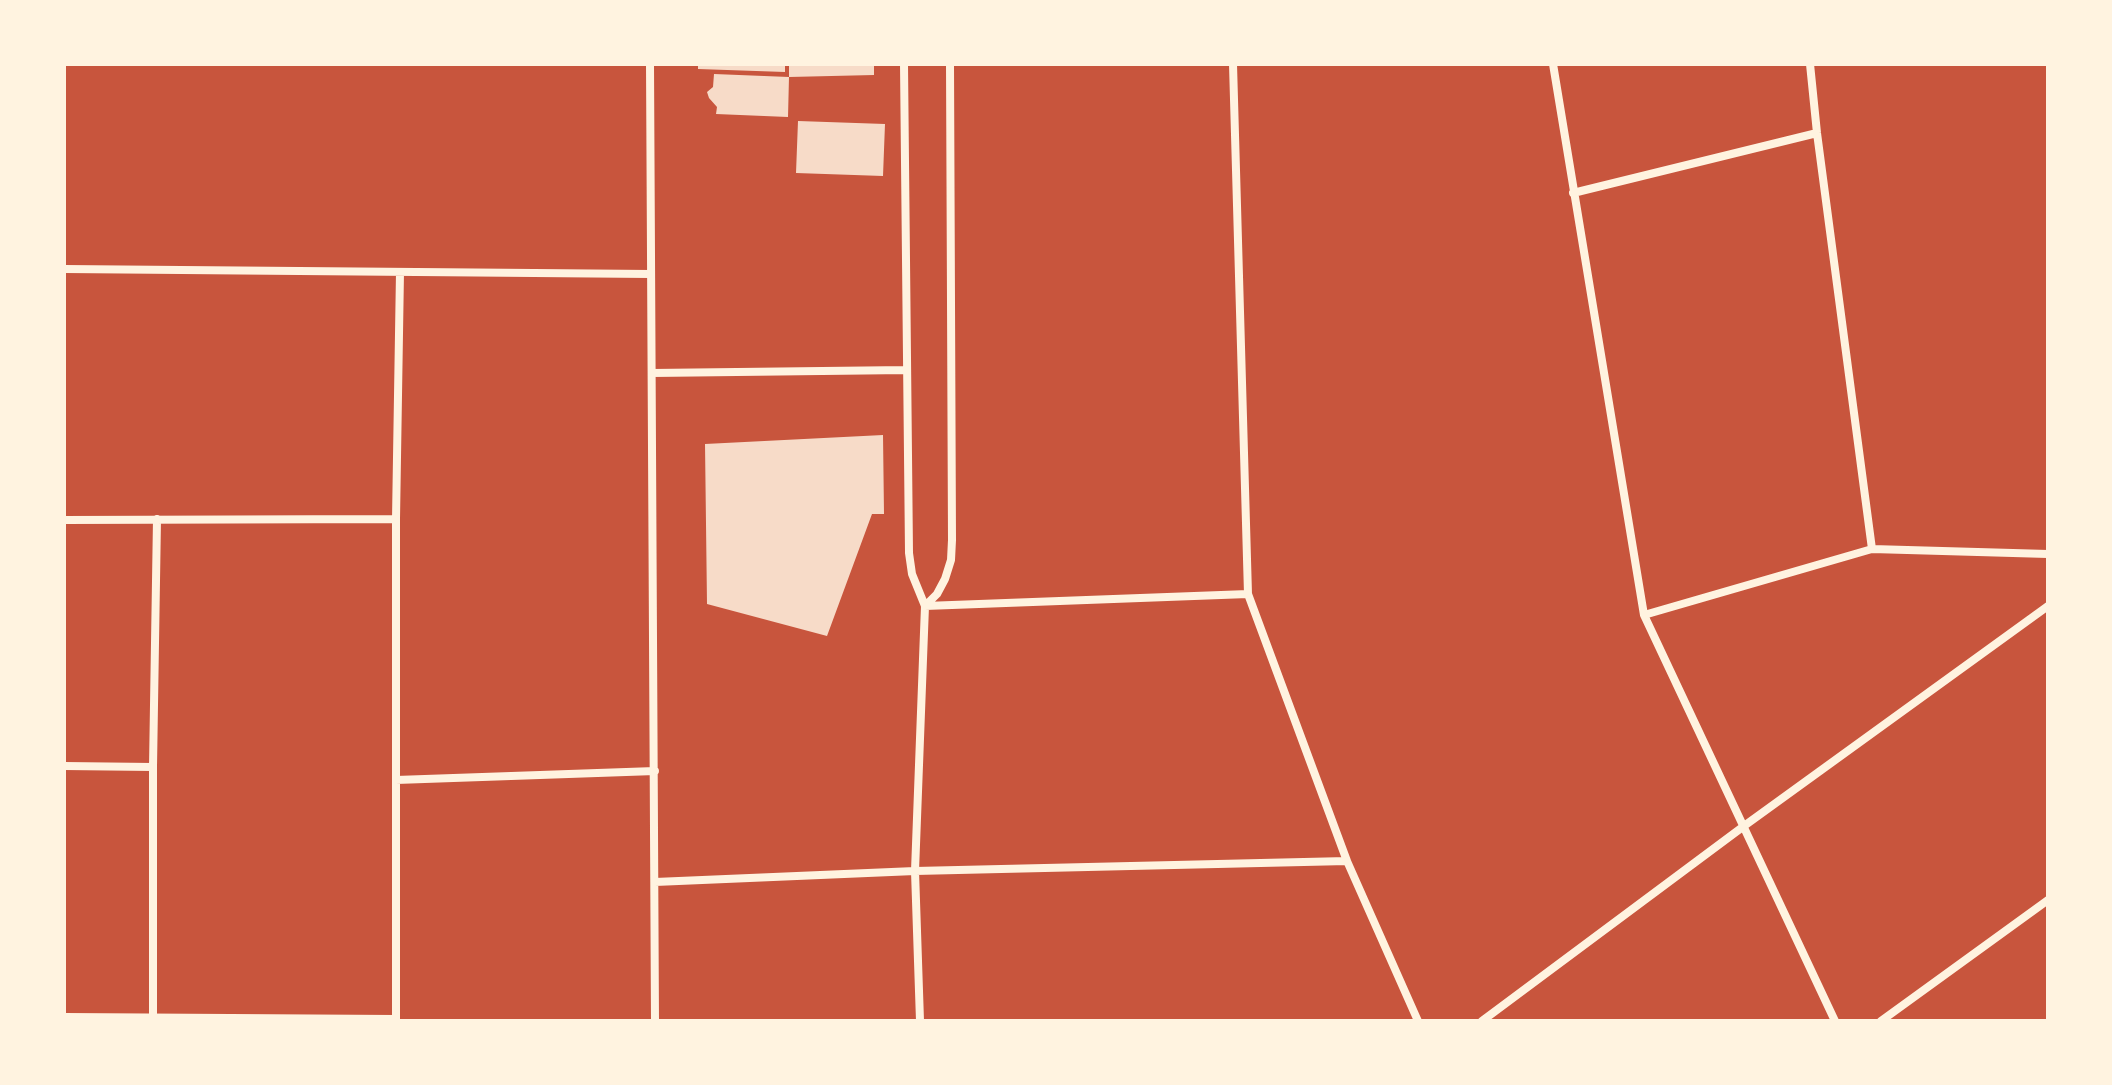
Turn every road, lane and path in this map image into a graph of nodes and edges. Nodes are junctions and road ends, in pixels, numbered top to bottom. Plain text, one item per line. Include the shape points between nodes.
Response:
1 (650, 64) edge
2 (904, 64) edge
3 (950, 64) edge
4 (1233, 64) edge
5 (1553, 64) edge
6 (1810, 64) edge
7 (1817, 133) junction
8 (1573, 193) junction
9 (64, 269) edge
10 (400, 272) junction
11 (651, 274) junction
12 (907, 370) junction
13 (652, 373) junction
14 (157, 519) junction
15 (396, 519) junction
16 (64, 520) edge
17 (1872, 549) junction
18 (2048, 554) edge
19 (1248, 594) junction
20 (925, 606) junction
21 (2048, 606) edge
22 (1644, 615) junction
23 (64, 766) edge
24 (153, 767) junction
25 (655, 771) junction
26 (396, 780) junction
27 (1744, 826) junction
28 (1347, 861) junction
29 (915, 871) junction
30 (655, 882) junction
31 (2048, 900) edge
32 (64, 1017) edge
33 (153, 1018) junction
34 (396, 1020) edge
35 (655, 1021) edge
36 (920, 1021) edge
37 (1418, 1021) edge
38 (1482, 1021) edge
39 (1835, 1021) edge
40 (1881, 1021) edge

1 - 11 street
2 - 12 street
3 - 20 street via 952,540 945,579
4 - 19 street
5 - 8 street
6 - 7 street
7 - 8 street
7 - 17 street
8 - 22 street
9 - 10 street
10 - 11 street
10 - 15 street
11 - 13 street
12 - 13 street
12 - 20 street via 909,553
13 - 25 street
14 - 15 street
14 - 16 street
14 - 24 street
15 - 26 street
17 - 18 street
17 - 22 street
19 - 20 street
19 - 28 street
20 - 29 street
21 - 27 street
22 - 27 street
23 - 24 street
24 - 33 street
25 - 26 street
25 - 30 street
26 - 34 street
27 - 38 street
27 - 39 street
28 - 29 street
28 - 37 street
29 - 30 street
29 - 36 street
30 - 35 street
31 - 40 street
32 - 33 street
33 - 34 street

